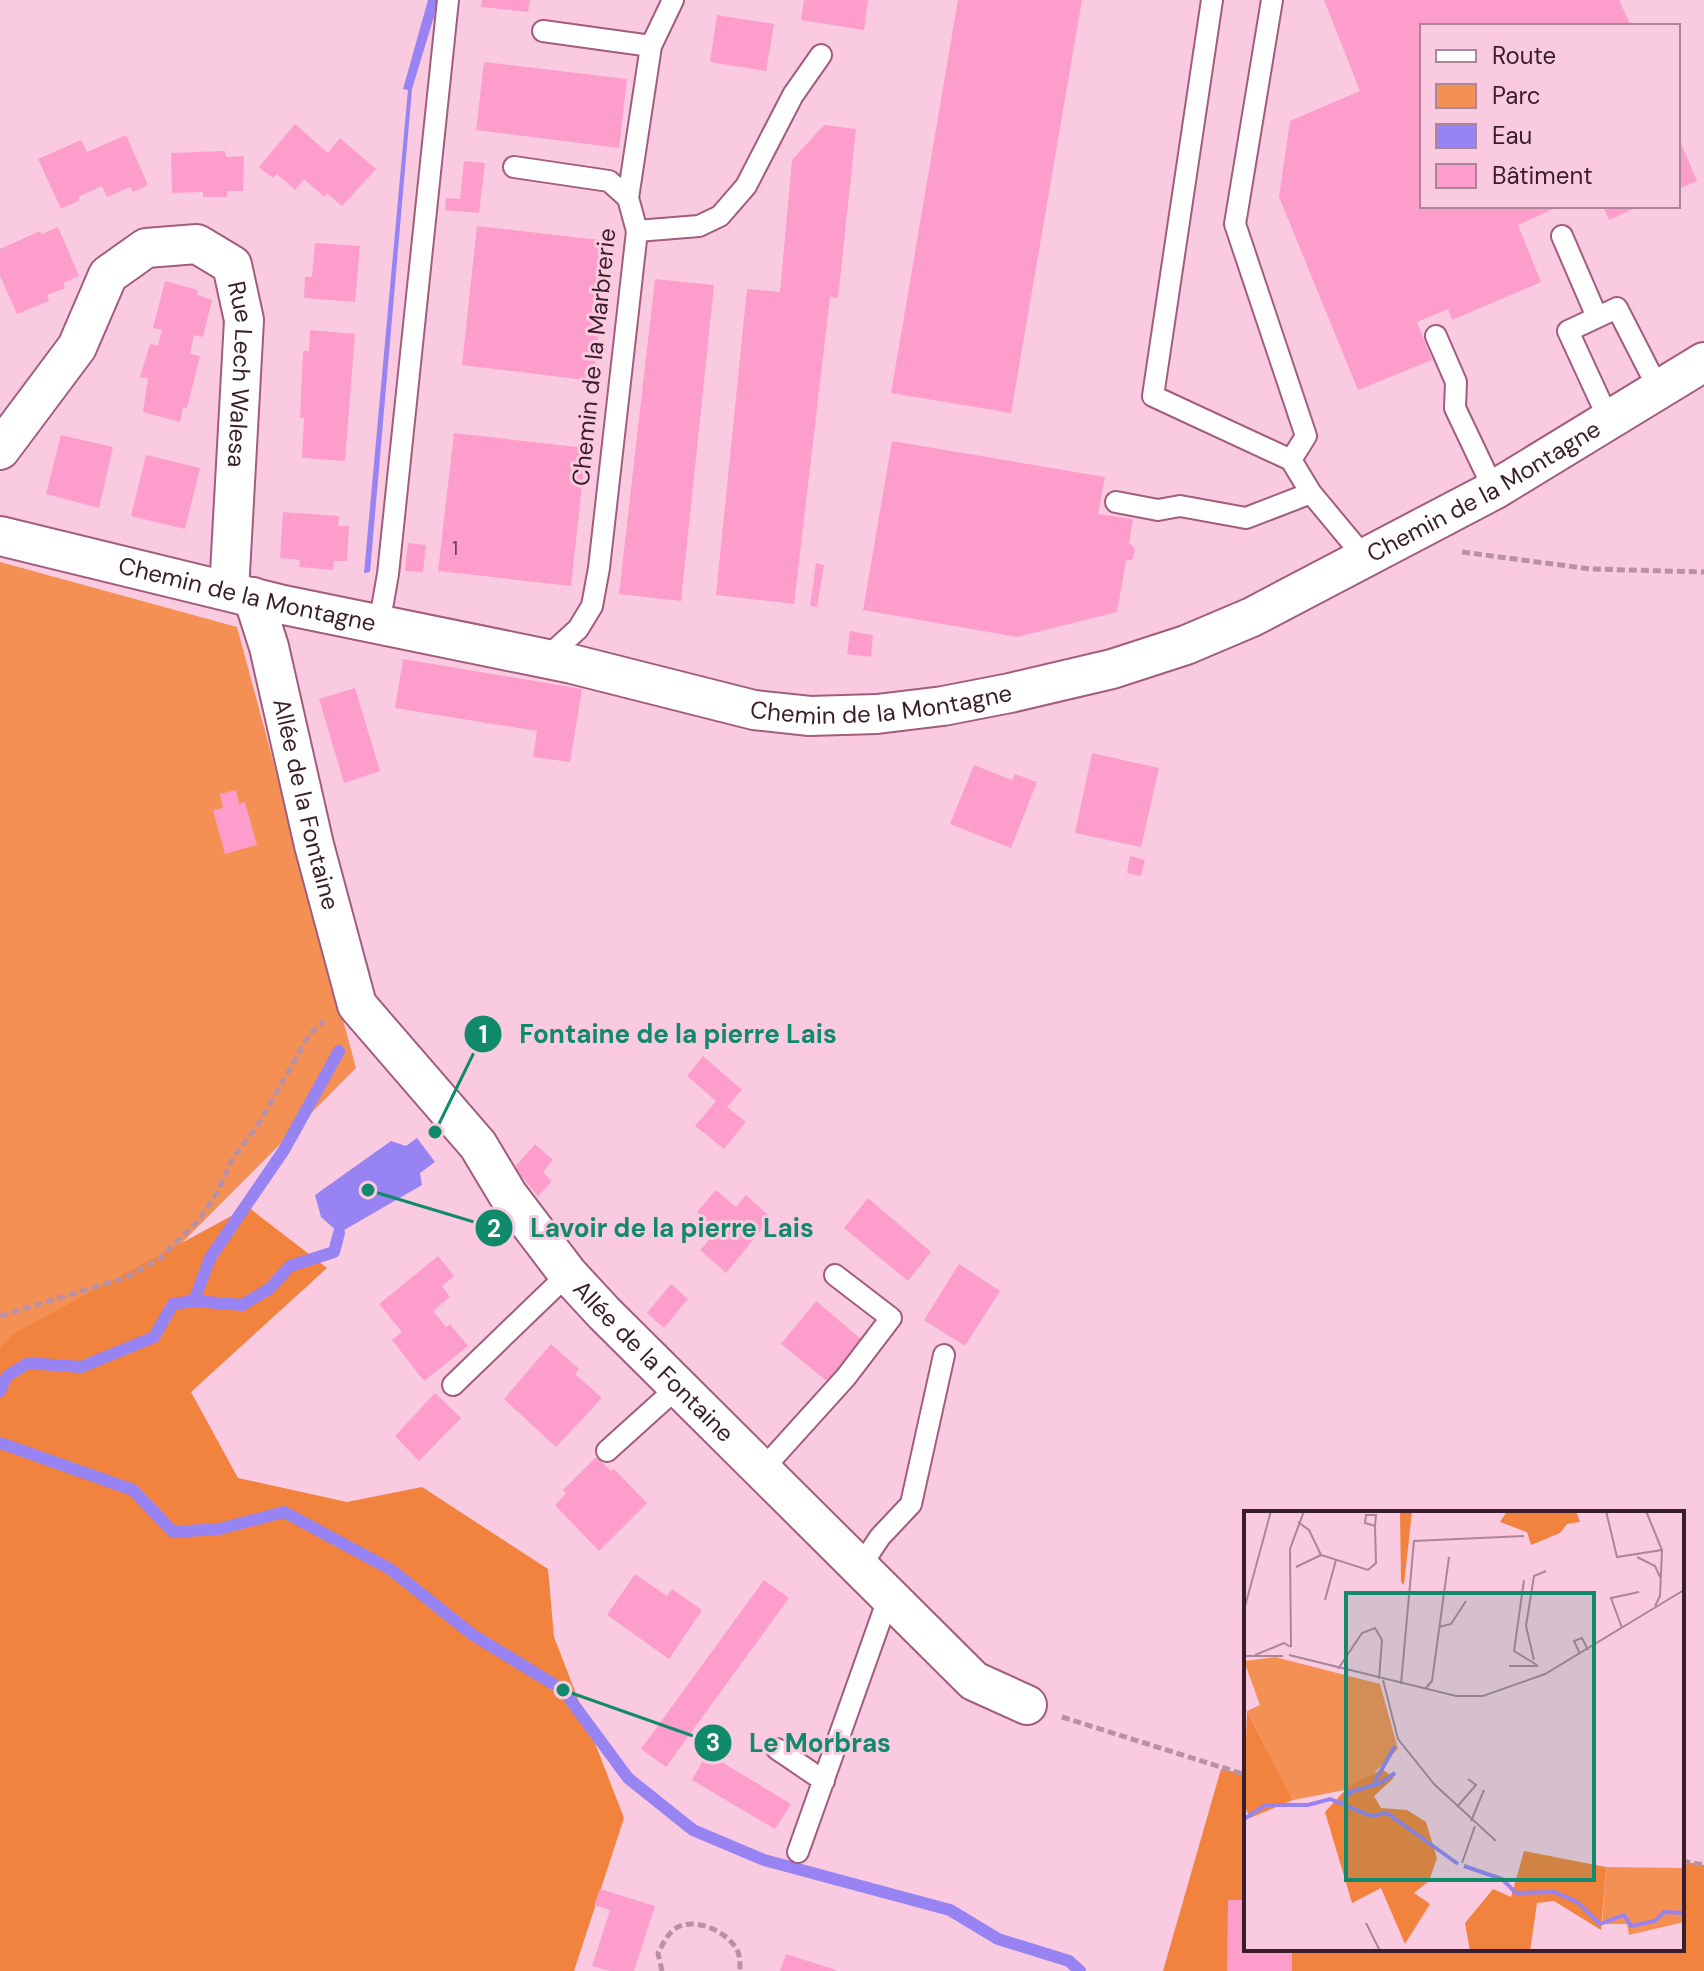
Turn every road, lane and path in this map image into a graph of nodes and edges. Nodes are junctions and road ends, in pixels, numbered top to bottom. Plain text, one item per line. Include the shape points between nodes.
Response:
1 (448, 0) edge
2 (673, 0) edge
3 (1212, 0) edge
4 (1272, 0) edge
5 (543, 31) dead end
6 (651, 46) junction
7 (821, 55) dead end
8 (514, 167) dead end
9 (628, 198) junction
10 (637, 231) junction
11 (1562, 236) dead end
12 (1597, 317) junction
13 (1436, 336) dead end
14 (1704, 362) edge
15 (1659, 390) junction
16 (1609, 420) junction
17 (0, 450) edge
18 (1291, 460) junction
19 (1494, 490) junction
20 (1311, 493) junction
21 (1116, 502) dead end
22 (0, 536) edge
23 (1448, 551) dead end
24 (1365, 558) junction
25 (1704, 572) edge
26 (241, 594) junction
27 (379, 625) junction
28 (545, 659) junction
29 (357, 1005) junction
30 (568, 1274) junction
31 (835, 1275) dead end
32 (0, 1316) edge
33 (944, 1355) dead end
34 (453, 1385) dead end
35 (679, 1386) junction
36 (607, 1451) dead end
37 (762, 1470) junction
38 (860, 1567) junction
39 (889, 1596) junction
40 (1027, 1705) joint
41 (777, 1749) dead end
42 (1244, 1775) edge
43 (824, 1781) junction
44 (798, 1852) dead end
45 (1684, 1861) edge
46 (1704, 1865) edge
47 (662, 1971) edge
48 (740, 1971) edge

1 - 27 lane
2 - 6 lane, Chemin de la Marbrerie
3 - 18 lane via 1153,396
4 - 18 lane via 1235,224 1306,436
5 - 6 lane
6 - 9 lane, Chemin de la Marbrerie
7 - 10 lane via 793,95 746,186 720,216 699,226
8 - 9 lane via 609,181
9 - 10 lane, Chemin de la Marbrerie
10 - 28 lane, Chemin de la Marbrerie via 592,606 578,629
11 - 12 lane
12 - 15 lane via 1617,308
12 - 16 lane via 1568,331
13 - 19 lane via 1456,382 1455,408
14 - 15 street, Chemin de la Montagne
15 - 16 street, Chemin de la Montagne
16 - 19 street, Chemin de la Montagne
17 - 26 street, Rue Lech Walesa via 77,347 108,275 146,248 197,244 232,265 244,320
18 - 20 lane
19 - 24 street, Chemin de la Montagne
20 - 21 lane via 1246,518
20 - 24 lane
22 - 26 street, Chemin de la Montagne
23 - 25 path via 1591,569
24 - 28 street, Chemin de la Montagne via 1186,645 1112,669 943,706 810,716 754,710
26 - 27 street, Chemin de la Montagne
26 - 29 street, Allée de la Fontaine via 269,647
27 - 28 street, Chemin de la Montagne
29 - 30 street, Allée de la Fontaine via 478,1145 508,1195
29 - 32 path via 331,1015 309,1035 199,1220 159,1259 127,1277
30 - 34 lane
30 - 35 street, Allée de la Fontaine
31 - 37 lane via 891,1318
33 - 38 lane via 911,1504
35 - 36 lane
35 - 37 street, Allée de la Fontaine
37 - 38 street, Allée de la Fontaine
38 - 39 street, Allée de la Fontaine
39 - 40 street, Allée de la Fontaine via 974,1681
39 - 43 lane
40 - 42 path
41 - 43 lane
43 - 44 lane
45 - 46 path
47 - 48 path via 658,1953 665,1940 675,1929 692,1925 728,1938 738,1953

